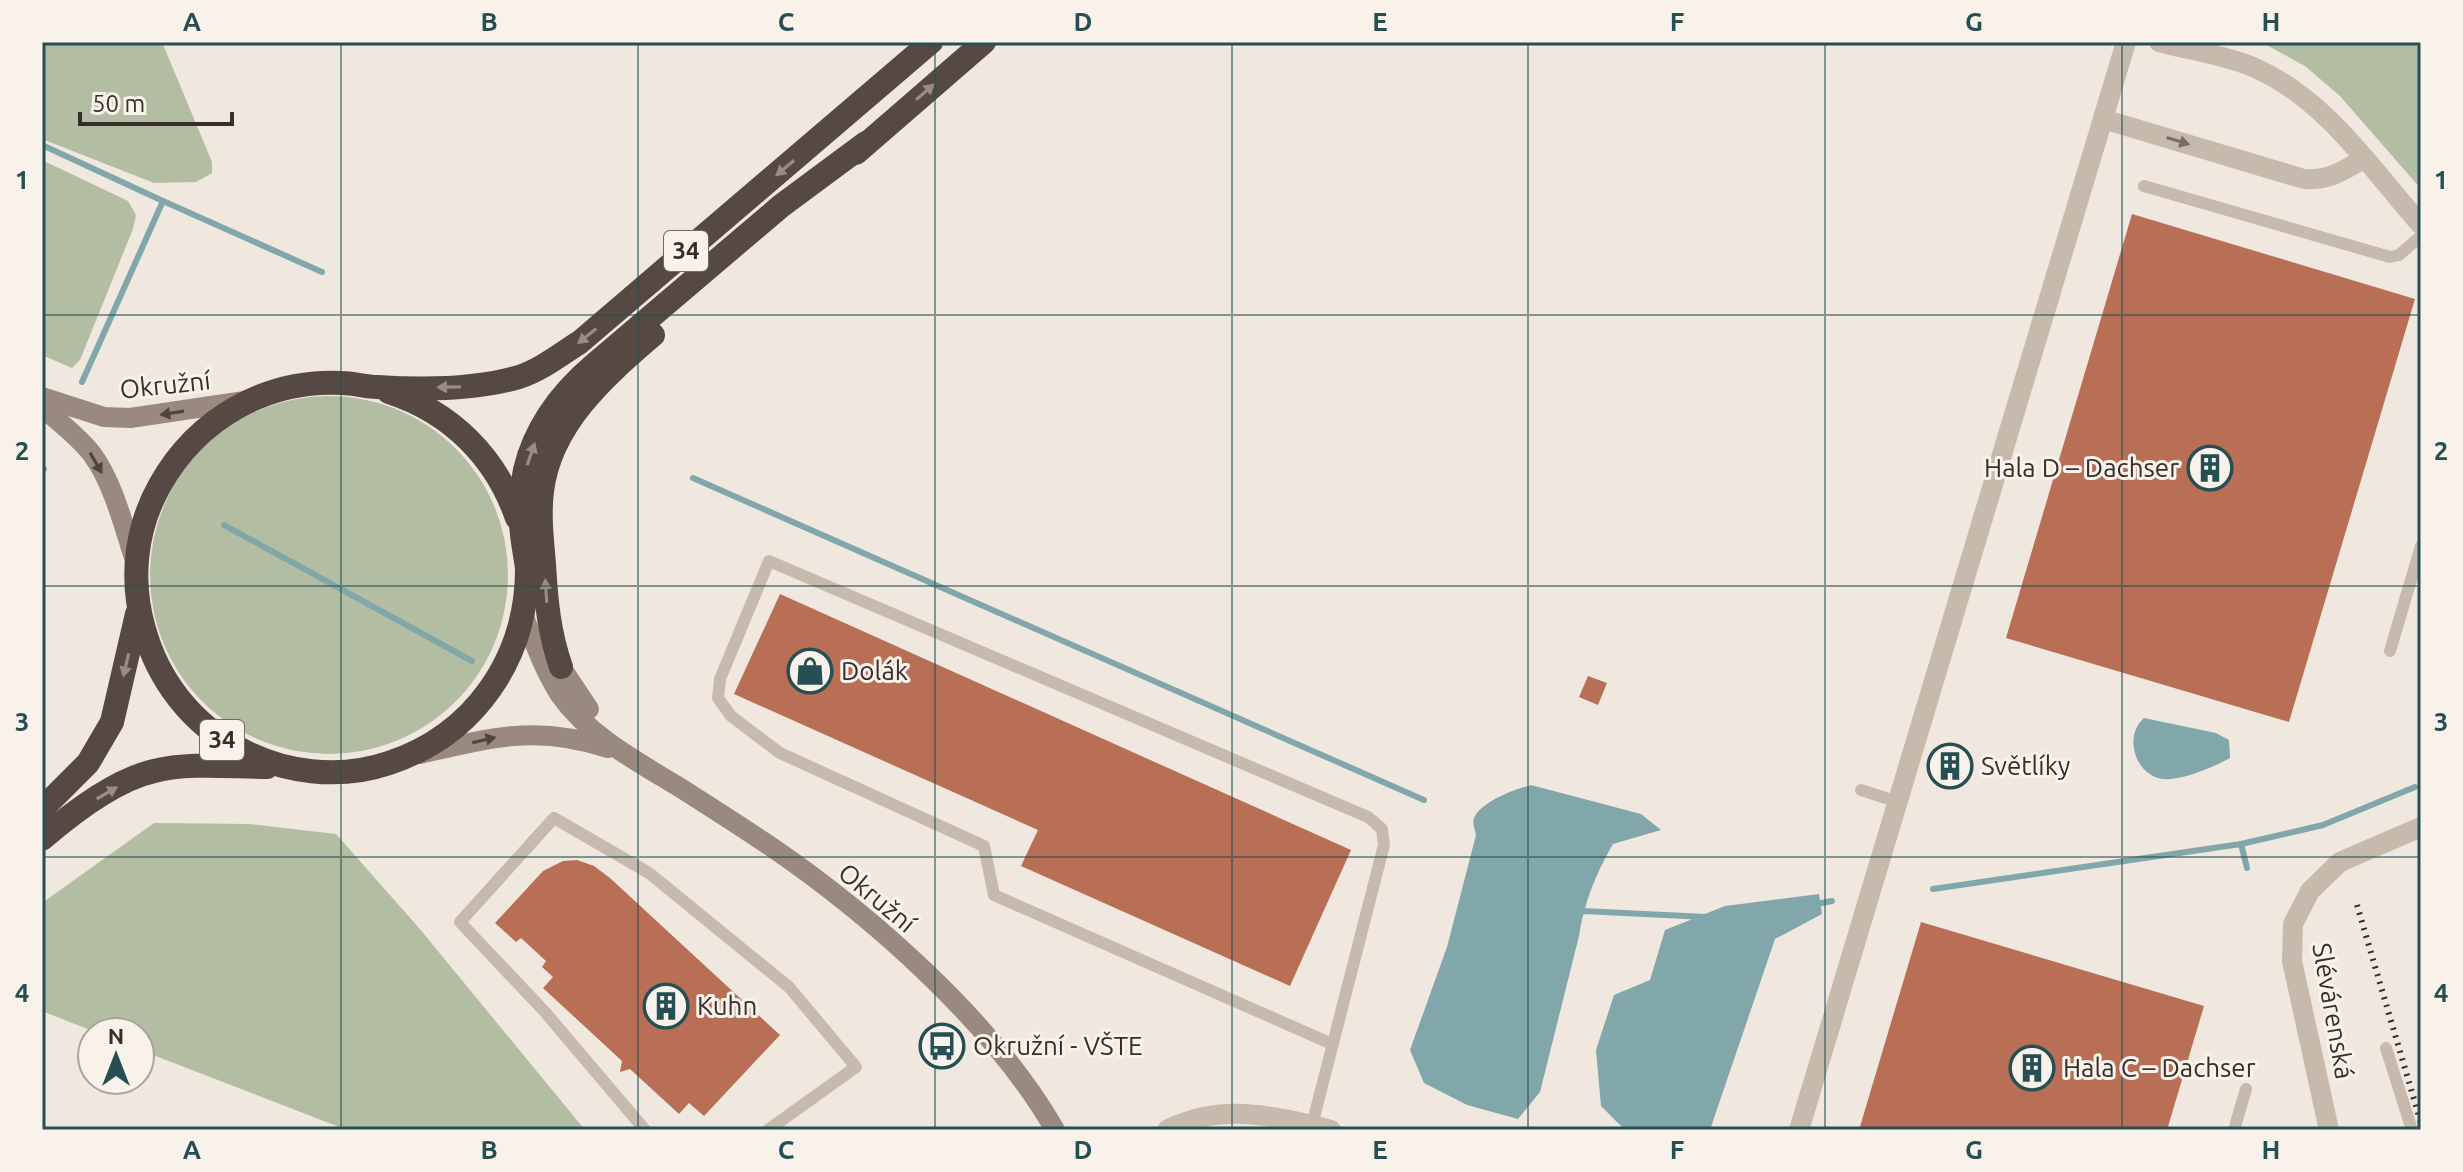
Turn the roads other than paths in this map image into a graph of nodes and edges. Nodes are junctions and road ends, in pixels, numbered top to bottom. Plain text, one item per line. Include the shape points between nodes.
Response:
1 (931, 42) edge
2 (984, 42) edge
3 (2126, 42) edge
4 (2159, 42) edge
5 (2103, 119) junction
6 (866, 143) junction
7 (2363, 159) junction
8 (2144, 186) dead end
9 (2421, 225) edge
10 (2421, 236) edge
11 (376, 387) junction
12 (42, 397) edge
13 (249, 400) junction
14 (42, 407) edge
15 (521, 531) junction
16 (2421, 546) edge
17 (136, 564) junction
18 (138, 608) junction
19 (522, 612) junction
20 (2390, 651) dead end
21 (561, 667) joint
22 (623, 753) junction
23 (408, 757) junction
24 (285, 767) junction
25 (1861, 790) dead end
26 (693, 796) junction
27 (1898, 802) junction
28 (42, 809) edge
29 (2421, 827) edge
30 (42, 839) edge
31 (1332, 1044) junction
32 (2386, 1048) dead end
33 (2246, 1089) dead end
34 (1322, 1128) edge
35 (645, 1130) edge
36 (768, 1130) edge
37 (1055, 1130) edge
38 (1167, 1130) edge
39 (1799, 1130) edge
40 (2234, 1130) edge
41 (2329, 1130) edge
42 (2412, 1130) edge

1 -> 11 highway, 34 via 554,359 522,376 496,382
6 -> 2 highway
3 - 5 street
4 - 7 street via 2252,67 2293,88
5 -> 7 street via 2304,179 2334,176
5 - 27 street
15 -> 6 highway via 528,460 544,422 567,390 781,206
21 -> 6 highway via 549,626 541,519 549,462 564,426 639,347 782,225
7 - 9 street
8 - 10 lane via 2390,257
11 - 13 highway, 34 via 311,383
11 - 15 highway, 34 via 441,416 469,439 510,497
13 -> 12 main road, Okružní via 130,418 104,417
13 - 17 highway, 34 via 192,440 170,467 145,519
14 -> 17 main road via 94,457
15 - 19 highway, 34 via 527,566
16 - 20 lane
17 - 18 highway, 34
18 - 24 highway, 34 via 150,652 172,692 195,718 232,745
18 -> 28 highway, 34 via 112,722 88,763
19 - 22 main road, Okružní via 559,692 578,717
19 - 23 highway, 34 via 517,638 487,696 455,728
21 - 26 main road via 590,710
23 -> 22 main road, Okružní via 519,734 577,738
22 - 26 main road, Okružní
23 - 24 highway, 34 via 350,772
30 -> 24 highway, 34 via 108,791 152,771
25 - 27 lane
26 - 37 main road, Okružní via 772,847 872,923 977,1026
27 - 39 street
29 - 41 street, Slévárenská via 2340,862 2310,891 2293,924 2292,961
31 - 31 lane via 1384,845 1382,829 1368,817 769,561 720,679 718,698 731,716 780,753 984,846 994,895
31 - 34 lane
32 - 42 lane
33 - 40 lane
34 - 38 street via 1236,1113 1213,1114
35 - 36 lane via 460,922 554,818 649,873 789,987 856,1067

